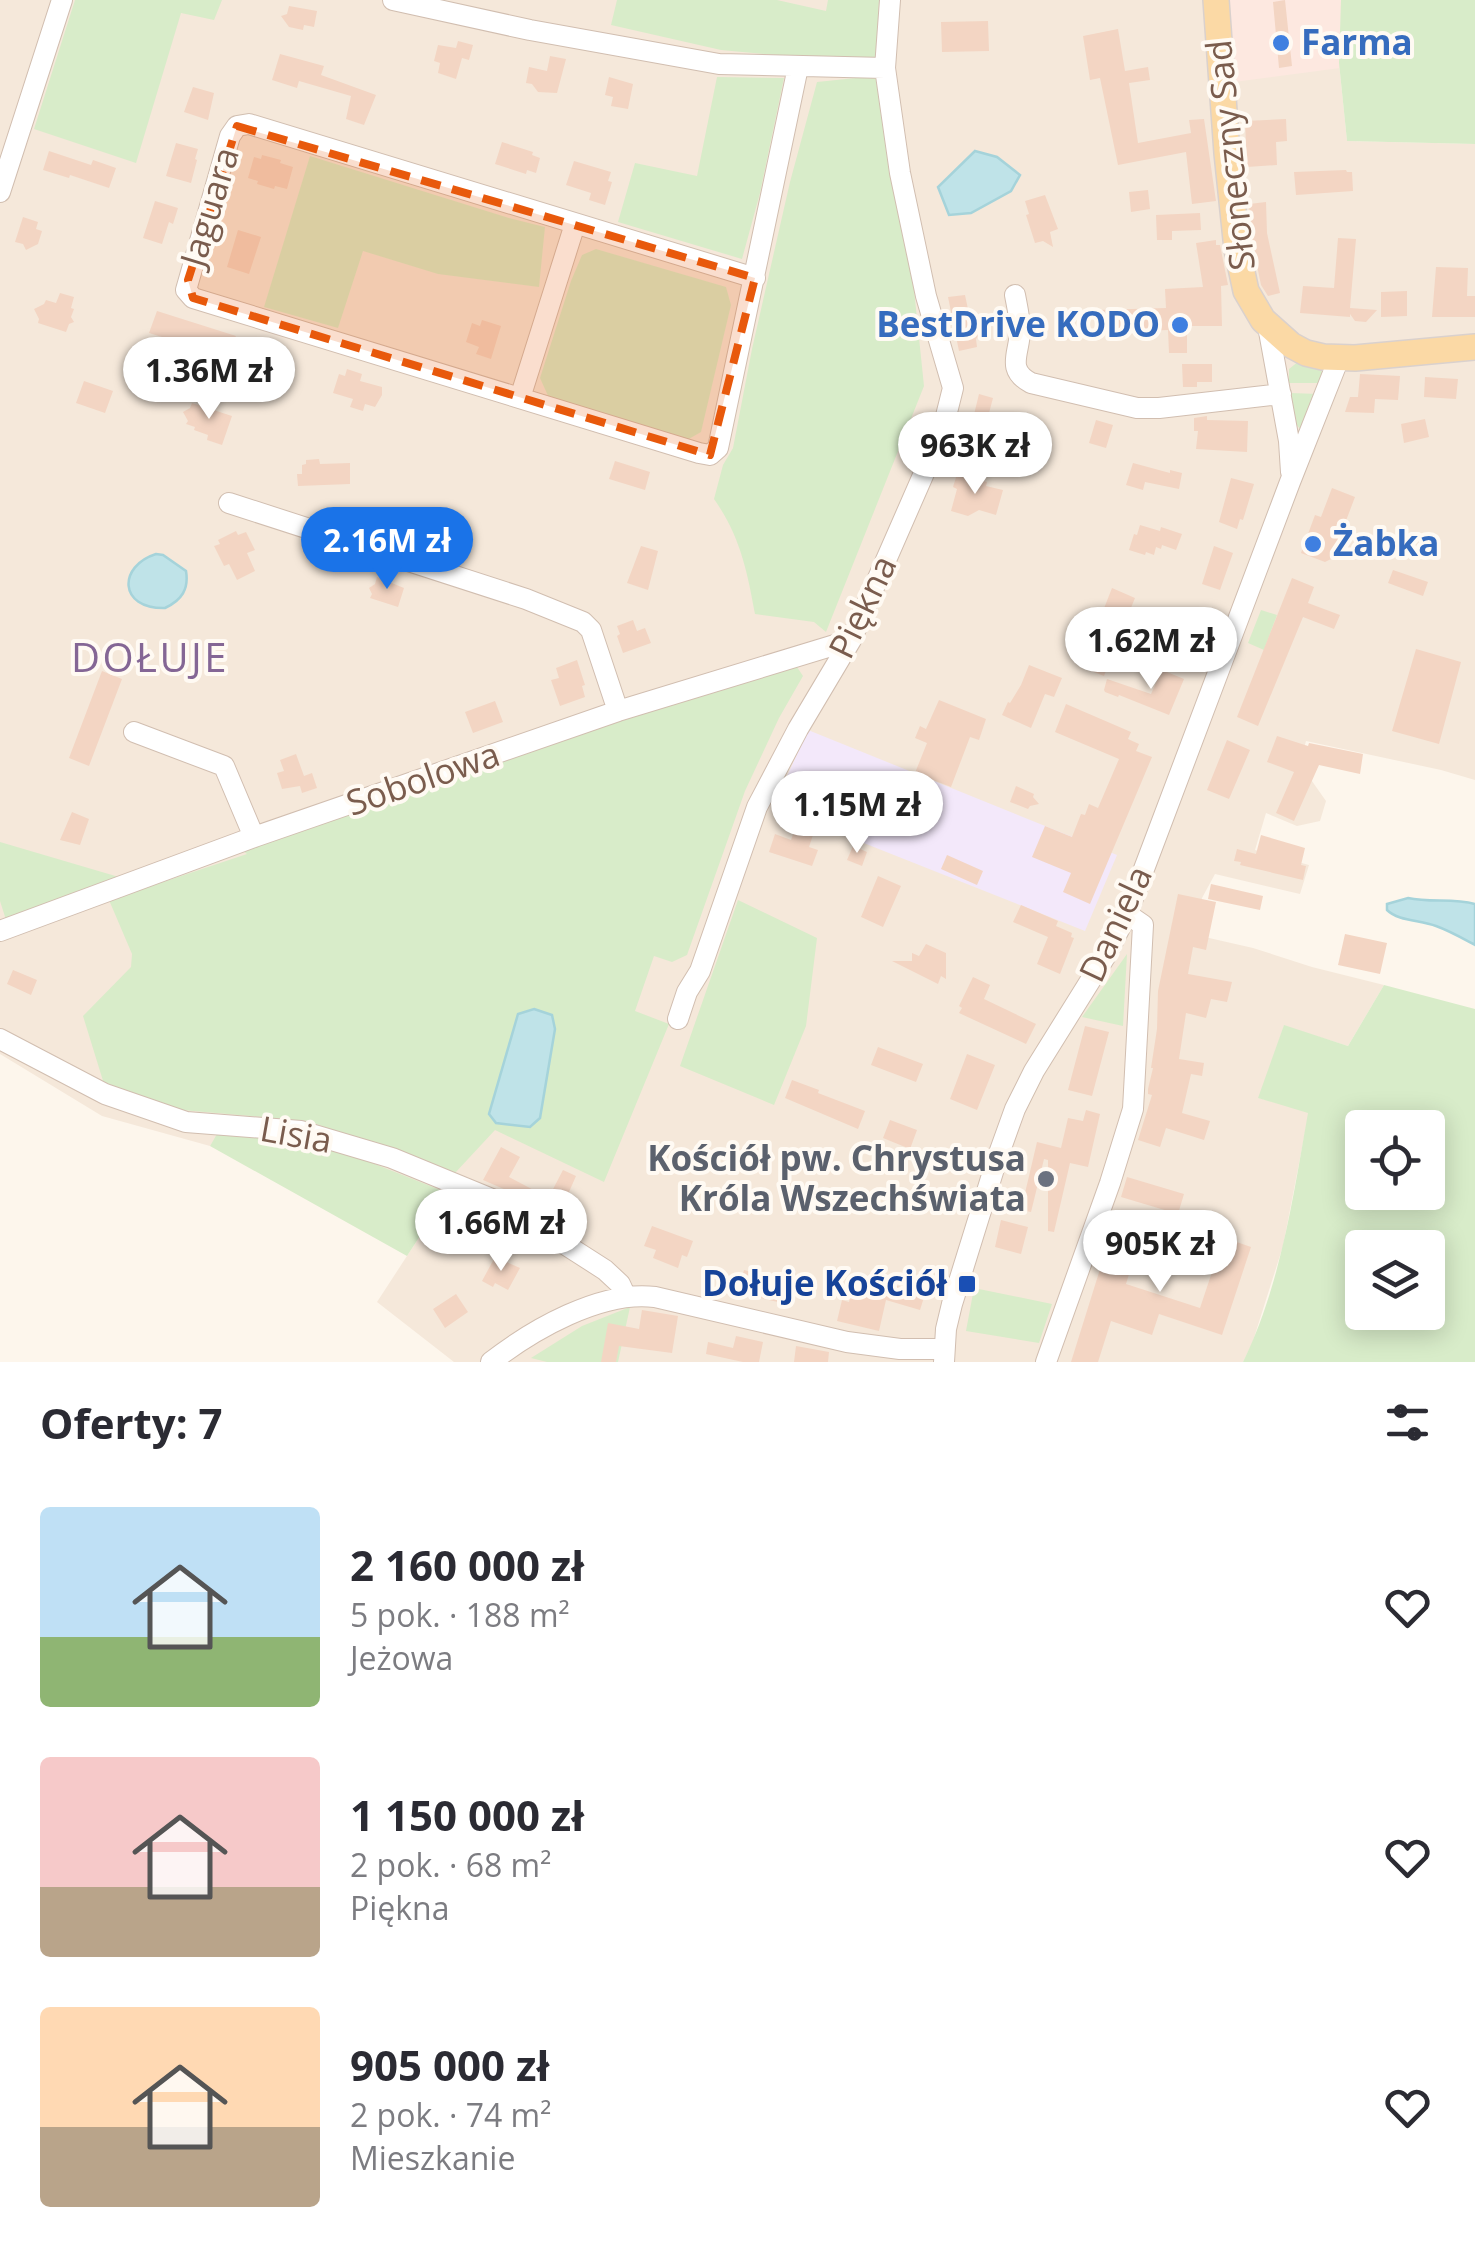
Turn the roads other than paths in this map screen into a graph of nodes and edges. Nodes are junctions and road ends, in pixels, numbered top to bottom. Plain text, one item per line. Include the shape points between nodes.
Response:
1 (62, 0) edge
2 (890, 0) edge
3 (1216, 0) edge
4 (399, 1) edge
5 (798, 66) junction
6 (885, 68) junction
7 (0, 192) edge
8 (575, 224) junction
9 (755, 278) junction
10 (1015, 295) dead end
11 (1268, 326) junction
12 (1475, 347) edge
13 (1340, 358) junction
14 (1281, 394) junction
15 (520, 398) junction
16 (1290, 482) junction
17 (229, 503) dead end
18 (851, 640) junction
19 (618, 712) junction
20 (134, 732) dead end
21 (254, 837) junction
22 (1126, 914) junction
23 (0, 931) edge
24 (678, 1019) dead end
25 (0, 1038) edge
26 (626, 1297) junction
27 (944, 1355) edge
28 (490, 1362) edge
29 (1046, 1362) edge

1 - 7 street
2 - 6 street, Piękna
3 - 11 main road, Słoneczny Sad via 1239,264
4 - 5 street via 720,64
5 - 6 street
5 - 9 street, Jaguara
6 - 18 street, Piękna via 926,296 954,388 942,432
8 - 9 street, Jaguara
8 - 15 street
8 - 15 street, Jaguara via 249,124 230,136 188,280 192,298
9 - 15 street, Jaguara via 718,448 710,454
10 - 14 street via 1016,370 1031,383 1137,408
11 - 13 main road, Słoneczny Sad via 1298,349
11 - 14 street, Daniela
12 - 13 main road, Słoneczny Sad
13 - 16 street, Daniela
14 - 16 street, Daniela
16 - 22 street, Daniela
17 - 19 street via 583,622
18 - 19 street, Sobolowa
18 - 24 street, Piękna via 757,808
19 - 21 street, Sobolowa
20 - 21 street via 224,766
21 - 23 street, Sobolowa
22 - 27 street, Daniela via 1015,1109 960,1274
22 - 29 street via 1143,925 1133,1109
25 - 26 street, Lisia via 105,1094 186,1122 302,1130 464,1187 500,1202 605,1270
26 - 27 street via 655,1297 864,1345
26 - 28 street via 543,1328

